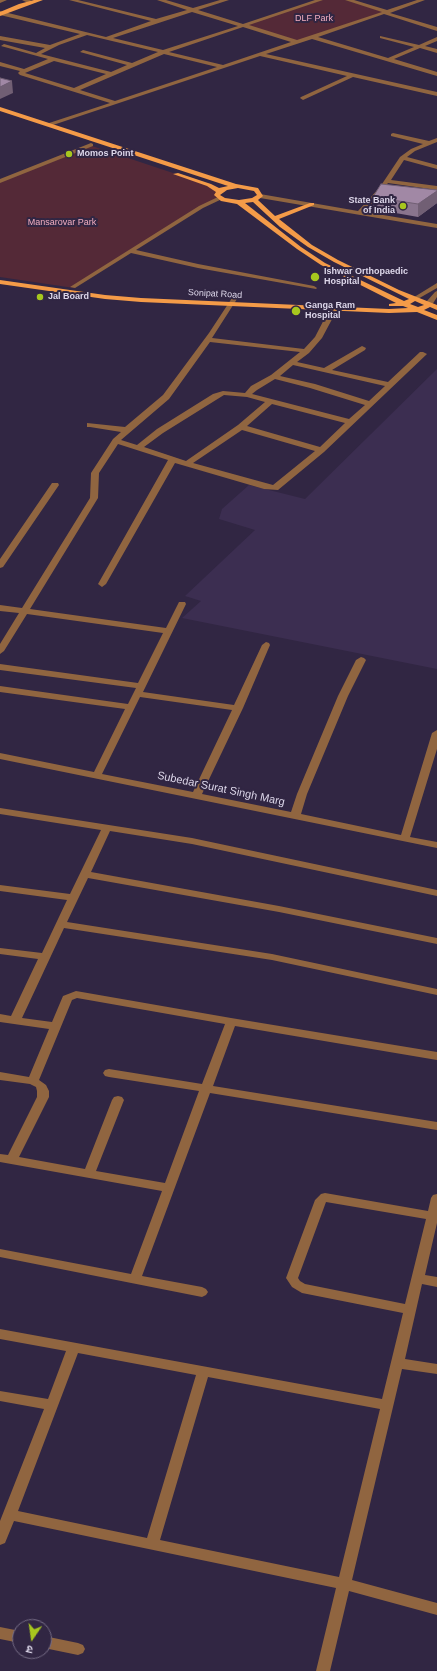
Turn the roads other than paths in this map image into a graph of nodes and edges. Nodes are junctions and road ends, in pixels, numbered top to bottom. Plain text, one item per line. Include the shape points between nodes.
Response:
1 (4, 0) edge
2 (40, 0) edge
3 (72, 0) edge
4 (160, 0) edge
5 (226, 0) edge
6 (320, 0) edge
7 (348, 0) edge
8 (422, 0) edge
9 (0, 1) edge
10 (28, 1) edge
11 (194, 11) junction
12 (0, 12) edge
13 (386, 12) junction
14 (158, 21) junction
15 (242, 25) junction
16 (437, 29) edge
17 (88, 33) junction
18 (313, 37) junction
19 (382, 37) dead end
20 (0, 38) edge
21 (108, 38) junction
22 (437, 39) edge
23 (296, 42) junction
24 (4, 46) dead end
25 (419, 46) junction
26 (51, 47) junction
27 (437, 51) edge
28 (83, 52) dead end
29 (163, 52) junction
30 (37, 54) junction
31 (259, 54) junction
32 (54, 59) junction
33 (387, 60) junction
34 (0, 64) edge
35 (133, 65) junction
36 (222, 66) junction
37 (24, 71) junction
38 (112, 74) junction
39 (437, 74) edge
40 (353, 75) junction
41 (74, 90) junction
42 (437, 94) edge
43 (302, 98) dead end
44 (114, 102) junction
45 (0, 109) edge
46 (0, 116) edge
47 (48, 125) junction
48 (393, 135) dead end
49 (437, 140) edge
50 (430, 143) junction
51 (91, 145) junction
52 (402, 158) junction
53 (437, 167) edge
54 (0, 181) edge
55 (386, 181) junction
56 (235, 186) junction
57 (437, 188) edge
58 (219, 194) junction
59 (257, 198) junction
60 (239, 202) junction
61 (312, 204) junction
62 (360, 213) junction
63 (274, 219) junction
64 (437, 226) edge
65 (130, 251) junction
66 (0, 277) edge
67 (0, 282) edge
68 (437, 285) edge
69 (73, 287) junction
70 (314, 288) dead end
71 (437, 293) edge
72 (414, 299) junction
73 (232, 302) junction
74 (403, 304) junction
75 (429, 305) junction
76 (334, 308) junction
77 (437, 308) edge
78 (418, 310) junction
79 (437, 318) edge
80 (208, 340) junction
81 (362, 348) dead end
82 (306, 351) junction
83 (423, 354) dead end
84 (293, 363) junction
85 (326, 370) junction
86 (274, 377) junction
87 (390, 385) junction
88 (247, 396) junction
89 (270, 402) junction
90 (370, 404) junction
91 (351, 422) junction
92 (90, 425) dead end
93 (241, 427) junction
94 (127, 430) junction
95 (116, 441) junction
96 (138, 448) junction
97 (321, 450) junction
98 (173, 458) junction
99 (187, 464) junction
100 (55, 485) dead end
101 (0, 564) edge
102 (102, 584) dead end
103 (182, 604) dead end
104 (0, 608) edge
105 (24, 612) junction
106 (169, 631) junction
107 (266, 645) dead end
108 (0, 651) edge
109 (361, 660) dead end
110 (0, 667) edge
111 (0, 689) edge
112 (139, 690) junction
113 (131, 707) junction
114 (238, 708) junction
115 (437, 733) edge
116 (0, 756) edge
117 (97, 775) junction
118 (197, 795) junction
119 (0, 810) edge
120 (295, 816) junction
121 (107, 827) junction
122 (405, 838) junction
123 (437, 845) edge
124 (85, 874) junction
125 (0, 888) edge
126 (437, 893) edge
127 (73, 898) junction
128 (61, 924) junction
129 (437, 941) edge
130 (0, 951) edge
131 (45, 957) junction
132 (437, 992) edge
133 (0, 1018) edge
134 (15, 1020) junction
135 (231, 1022) junction
136 (56, 1026) junction
137 (437, 1056) edge
138 (109, 1073) dead end
139 (0, 1076) edge
140 (33, 1081) junction
141 (207, 1089) junction
142 (118, 1100) dead end
143 (437, 1126) edge
144 (6, 1159) edge
145 (89, 1173) junction
146 (170, 1188) junction
147 (435, 1208) edge
148 (0, 1253) edge
149 (135, 1279) junction
150 (418, 1279) junction
151 (437, 1282) edge
152 (202, 1292) dead end
153 (409, 1309) junction
154 (0, 1334) edge
155 (74, 1348) junction
156 (398, 1364) junction
157 (437, 1369) edge
158 (203, 1372) junction
159 (0, 1396) edge
160 (52, 1405) junction
161 (387, 1405) junction
162 (10, 1515) junction
163 (0, 1539) edge
164 (152, 1544) junction
165 (344, 1584) junction
166 (437, 1609) edge
167 (0, 1634) edge
168 (12, 1636) edge
169 (52, 1644) edge
170 (78, 1649) dead end
171 (323, 1671) edge

1 - 9 street
2 - 10 main road
3 - 14 street
4 - 11 street
5 - 11 street
6 - 15 street
7 - 13 street
8 - 13 street
10 - 12 main road
11 - 14 street
11 - 15 street
12 - 17 street
13 - 16 street
13 - 18 street
14 - 21 street
15 - 23 street
15 - 29 street
17 - 21 street
17 - 26 street
18 - 23 street
18 - 33 street
19 - 25 street
20 - 26 street
21 - 29 street
22 - 25 street
23 - 31 street
24 - 30 street
25 - 27 street
25 - 33 street
26 - 30 street
28 - 35 street
29 - 35 street
29 - 36 street
30 - 32 street
31 - 36 street
31 - 40 street
32 - 37 street
32 - 38 street
33 - 39 street
34 - 37 street
35 - 38 street
36 - 44 street
37 - 41 street via 21,73
38 - 41 street
40 - 42 street
40 - 43 street
41 - 44 street
44 - 47 street
45 - 47 main road
46 - 51 main road
47 - 56 main road
48 - 50 street
49 - 50 street
50 - 52 street
51 - 54 street
51 - 58 main road via 209,186
52 - 53 street
52 - 55 street
55 - 57 street
55 - 62 street
56 - 58 main road
56 - 59 main road via 256,189 260,194
58 - 60 main road via 229,202
58 - 65 street
59 - 60 main road
59 - 61 street
59 - 63 main road
60 - 74 main road via 323,264
61 - 62 street
61 - 63 main road
62 - 64 street
63 - 72 main road via 310,246 336,261
65 - 69 street
65 - 70 street
66 - 69 main road, Sonipat Road
67 - 73 main road, Sonipat Road via 105,297
68 - 72 street
69 - 73 main road, Sonipat Road
71 - 75 street
72 - 74 main road, Sonipat Road
72 - 75 main road
73 - 74 main road, Sonipat Road
73 - 76 main road, Sonipat Road
73 - 80 street
74 - 78 main road
75 - 77 main road
75 - 78 main road, Sonipat Road
76 - 78 main road, Sonipat Road
76 - 82 street via 318,338
78 - 79 main road
80 - 82 street
80 - 94 street via 166,397
81 - 85 street
82 - 84 street
83 - 87 street
84 - 85 street
84 - 86 street
85 - 87 street
86 - 88 street via 254,388
86 - 90 street
87 - 90 street
88 - 89 street
88 - 96 street via 223,393 216,396
89 - 91 street
89 - 93 street
90 - 91 street
91 - 97 street
92 - 94 street
93 - 97 street
93 - 99 street
94 - 95 street
95 - 96 street
95 - 105 street via 95,473 94,498
96 - 98 street
97 - 99 street via 274,488
98 - 99 street
98 - 102 street
100 - 101 street
103 - 106 street
104 - 105 street
105 - 106 street
105 - 108 street
106 - 112 street
107 - 114 street
109 - 120 street via 340,703
110 - 112 street
111 - 113 street
112 - 113 street
112 - 114 street
113 - 117 street
114 - 118 street
115 - 122 street
116 - 117 street, Subedar Surat Singh Marg
117 - 118 street, Subedar Surat Singh Marg
118 - 120 street, Subedar Surat Singh Marg
119 - 121 street
120 - 122 street, Subedar Surat Singh Marg
121 - 124 street
121 - 126 street via 192,841
122 - 123 street, Subedar Surat Singh Marg
124 - 127 street
124 - 129 street
125 - 127 street
127 - 128 street
128 - 131 street
128 - 132 street via 272,957
130 - 131 street
131 - 134 street
133 - 134 street
134 - 136 street
135 - 136 street via 76,994 67,998
135 - 137 street
135 - 141 street
136 - 140 street
138 - 141 street
139 - 140 street
140 - 144 street via 44,1091 43,1097
141 - 143 street
141 - 146 street
142 - 145 street
144 - 145 street
145 - 146 street
146 - 149 street
147 - 150 street
147 - 153 street via 326,1197 321,1200 292,1278 302,1288
148 - 149 street
149 - 152 street
150 - 151 street
150 - 153 street
153 - 156 street
154 - 155 street
155 - 158 street
155 - 160 street
156 - 157 street
156 - 161 street
158 - 161 street
158 - 164 street
159 - 160 street
160 - 162 street
161 - 165 street
162 - 163 street
162 - 164 street
164 - 165 street
165 - 166 street
165 - 171 street
167 - 168 street
169 - 170 street

